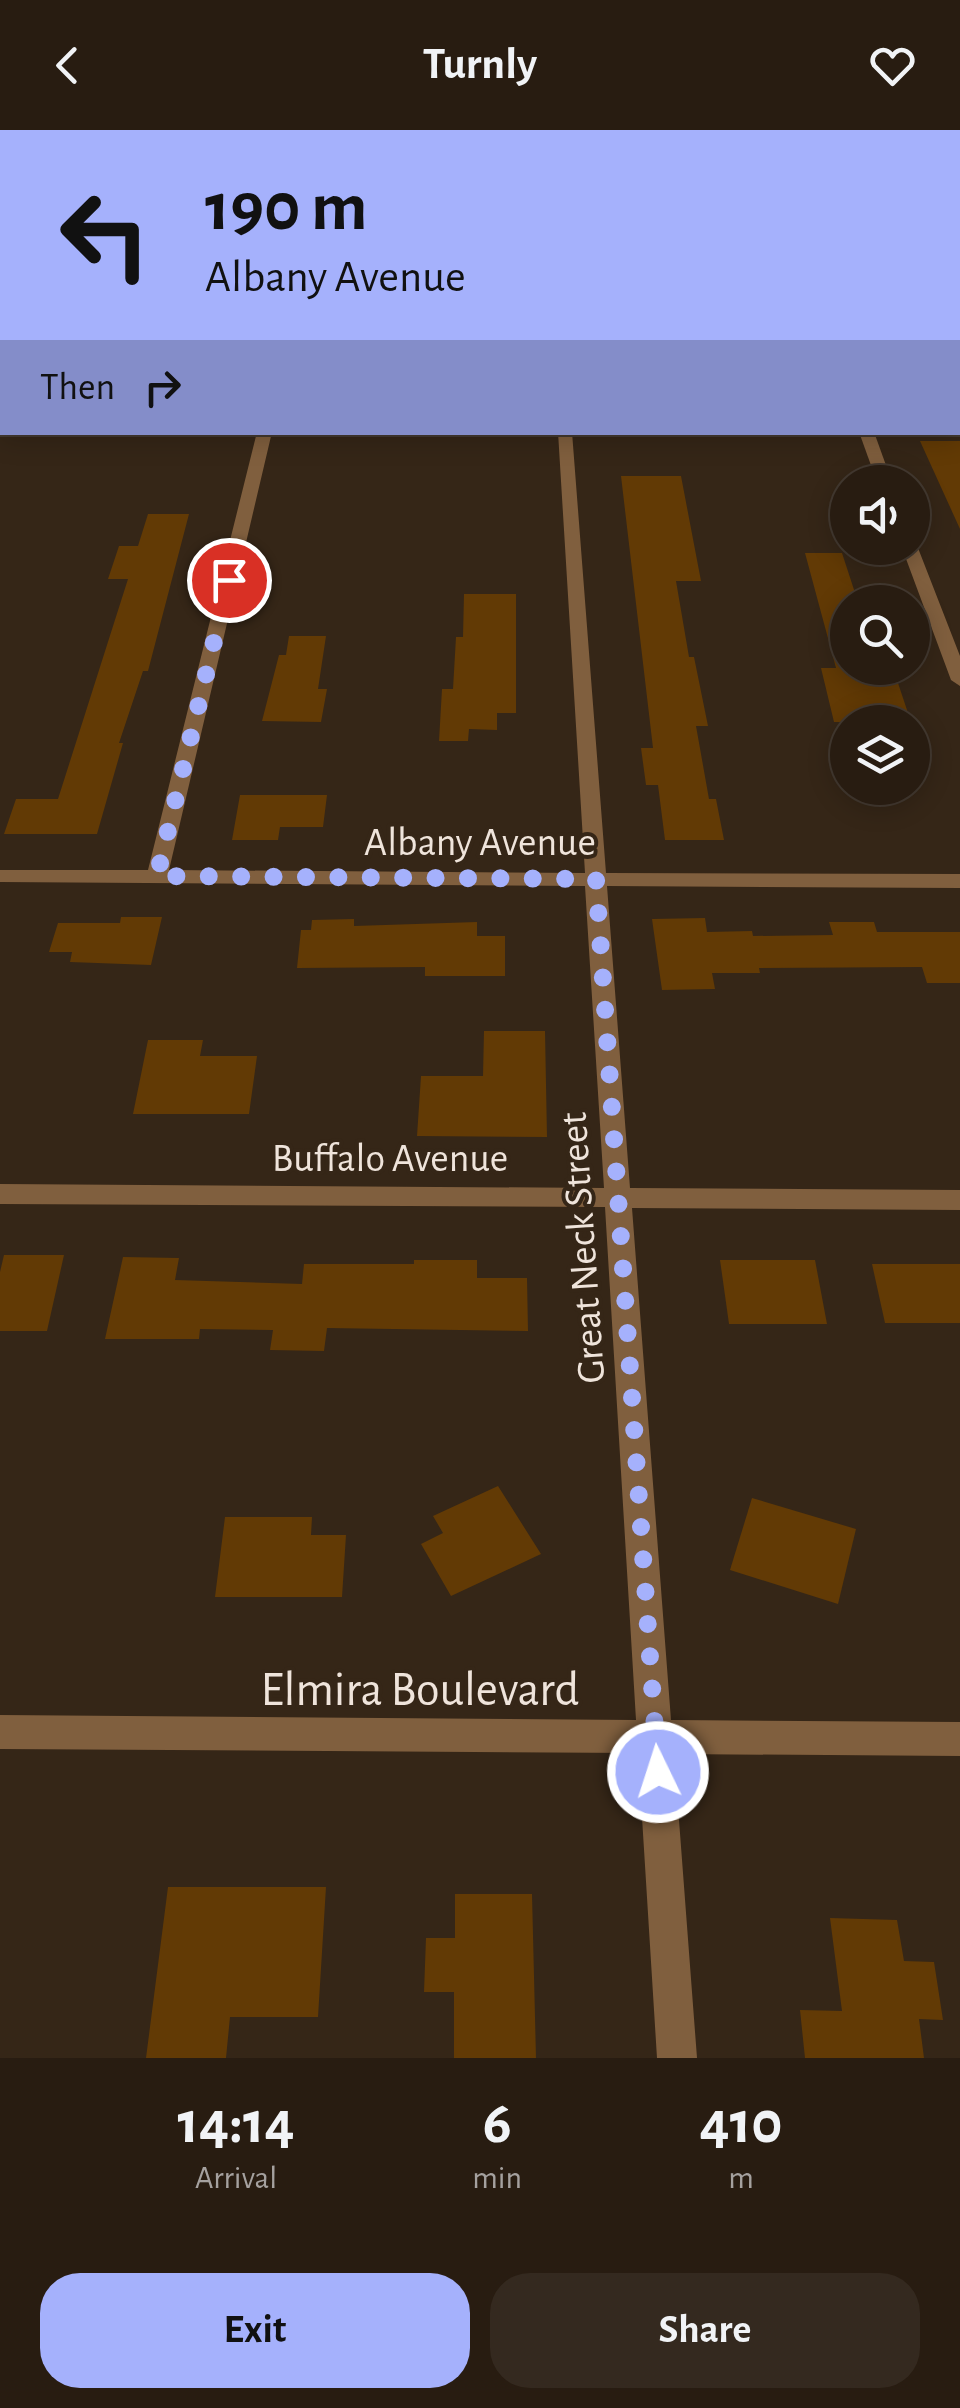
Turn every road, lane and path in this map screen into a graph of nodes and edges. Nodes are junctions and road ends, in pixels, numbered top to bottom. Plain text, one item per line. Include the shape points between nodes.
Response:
1 (264, 435) edge
2 (565, 435) edge
3 (867, 435) edge
4 (879, 465) edge
5 (916, 565) edge
6 (960, 680) edge
7 (0, 876) edge
8 (157, 876) junction
9 (596, 879) junction
10 (960, 880) edge
11 (0, 1194) edge
12 (618, 1198) junction
13 (960, 1200) edge
14 (0, 1732) edge
15 (655, 1737) junction
16 (960, 1739) edge
17 (677, 2058) edge

1 - 8 street
2 - 9 street, Great Neck Street
3 - 4 street
5 - 6 street
7 - 8 street, Albany Avenue
8 - 9 street, Albany Avenue
9 - 10 street, Albany Avenue
9 - 12 street, Great Neck Street
11 - 12 street, Buffalo Avenue
12 - 13 street, Buffalo Avenue
12 - 15 street, Great Neck Street
14 - 15 street, Elmira Boulevard
15 - 16 street, Elmira Boulevard
15 - 17 street, Great Neck Street

